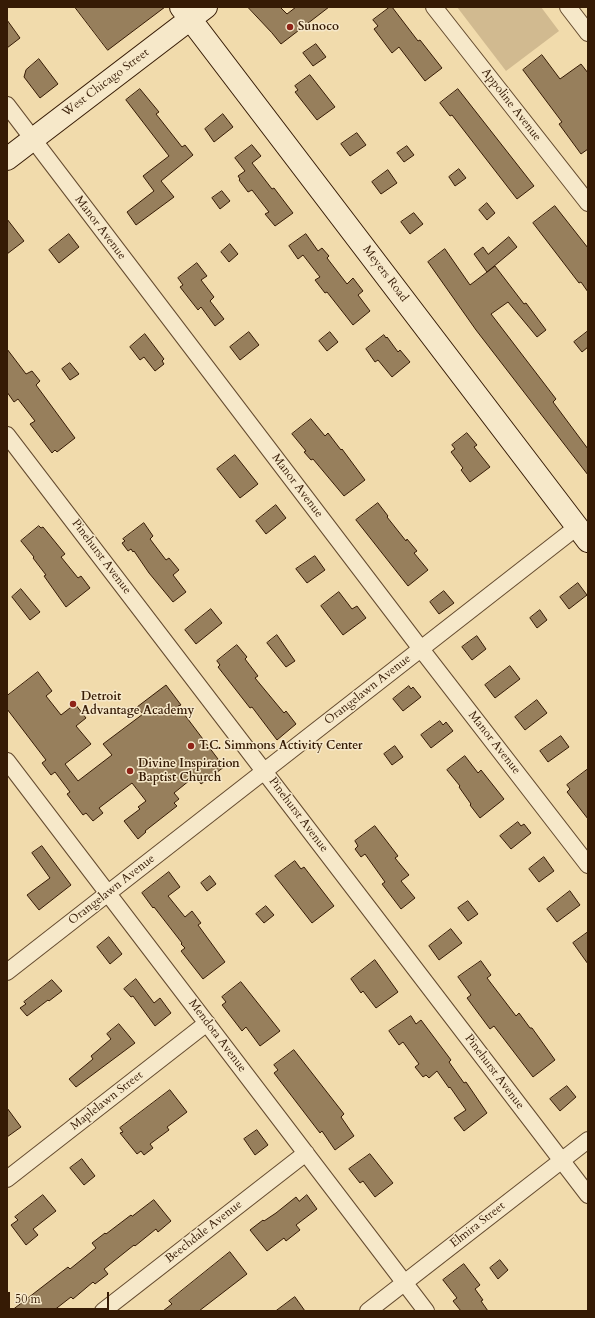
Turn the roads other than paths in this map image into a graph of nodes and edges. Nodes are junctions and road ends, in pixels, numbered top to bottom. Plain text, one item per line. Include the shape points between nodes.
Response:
1 (434, 7) edge
2 (568, 7) edge
3 (192, 11) edge
4 (588, 33) edge
5 (7, 105) edge
6 (33, 139) junction
7 (7, 159) edge
8 (588, 203) edge
9 (7, 435) edge
10 (582, 534) edge
11 (421, 649) junction
12 (8, 763) edge
13 (264, 771) junction
14 (588, 865) edge
15 (108, 893) junction
16 (7, 972) edge
17 (207, 1023) junction
18 (588, 1140) edge
19 (306, 1153) junction
20 (562, 1160) junction
21 (7, 1179) edge
22 (588, 1195) edge
23 (405, 1282) junction
24 (103, 1311) edge
25 (368, 1311) edge
26 (426, 1311) edge

1 - 8 street, Appoline Avenue
2 - 4 street
3 - 6 street, West Chicago Street
3 - 10 street, Meyers Road
5 - 6 street, Manor Avenue
6 - 7 street, West Chicago Street
6 - 11 street, Manor Avenue
9 - 13 street, Pinehurst Avenue
10 - 11 street, Orangelawn Avenue
11 - 13 street, Orangelawn Avenue
11 - 14 street, Manor Avenue
12 - 15 street, Mendota Avenue
13 - 15 street, Orangelawn Avenue
13 - 20 street, Pinehurst Avenue
15 - 16 street, Orangelawn Avenue
15 - 17 street, Mendota Avenue
17 - 19 street, Mendota Avenue
17 - 21 street, Maplelawn Street
18 - 20 street, Elmira Street
19 - 23 street, Mendota Avenue
19 - 24 street, Beechdale Avenue
20 - 22 street, Pinehurst Avenue
20 - 23 street, Elmira Street
23 - 25 street, Elmira Street
23 - 26 street, Mendota Avenue

